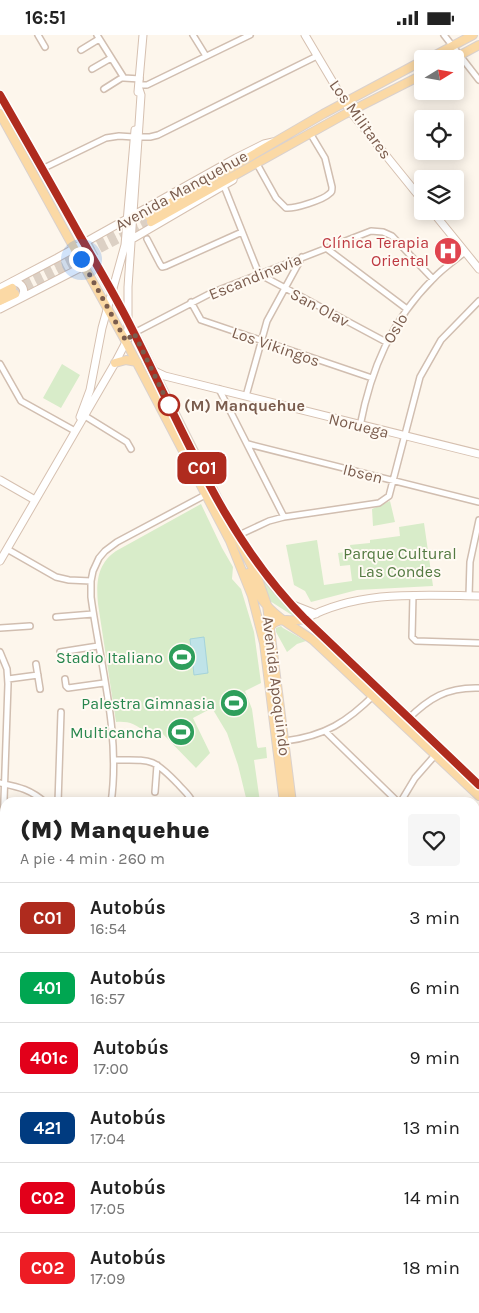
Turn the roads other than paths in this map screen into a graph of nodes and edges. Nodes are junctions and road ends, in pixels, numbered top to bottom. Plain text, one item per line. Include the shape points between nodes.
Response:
1 (38, 35) edge
2 (143, 35) edge
3 (193, 35) edge
4 (250, 35) edge
5 (305, 35) edge
6 (444, 35) edge
7 (473, 35) edge
8 (98, 37) edge
9 (479, 45) edge
10 (452, 46) junction
11 (45, 47) dead end
12 (81, 49) dead end
13 (445, 50) edge
14 (453, 50) edge
15 (464, 53) edge
16 (206, 56) junction
17 (317, 56) junction
18 (111, 58) junction
19 (414, 65) edge
20 (464, 65) edge
21 (92, 69) dead end
22 (123, 77) junction
23 (414, 79) edge
24 (479, 80) edge
25 (140, 84) junction
26 (104, 89) dead end
27 (0, 95) edge
28 (345, 102) junction
29 (350, 111) junction
30 (0, 114) edge
31 (310, 133) junction
32 (137, 137) junction
33 (278, 140) junction
34 (268, 156) junction
35 (257, 164) junction
36 (42, 169) junction
37 (224, 186) junction
38 (414, 190) edge
39 (130, 218) junction
40 (439, 220) edge
41 (242, 232) junction
42 (132, 239) junction
43 (147, 239) dead end
44 (85, 243) junction
45 (326, 248) junction
46 (75, 249) junction
47 (465, 252) junction
48 (302, 257) junction
49 (84, 266) junction
50 (479, 269) edge
51 (259, 274) junction
52 (433, 279) junction
53 (0, 288) edge
54 (285, 288) junction
55 (15, 290) junction
56 (112, 292) junction
57 (0, 293) edge
58 (0, 301) edge
59 (479, 301) edge
60 (191, 302) junction
61 (107, 308) junction
62 (0, 309) edge
63 (407, 309) junction
64 (128, 321) junction
65 (134, 333) junction
66 (261, 340) junction
67 (126, 341) junction
68 (386, 342) junction
69 (96, 357) junction
70 (115, 363) junction
71 (137, 363) junction
72 (0, 365) edge
73 (152, 370) junction
74 (372, 378) junction
75 (106, 380) junction
76 (219, 389) junction
77 (246, 395) junction
78 (85, 417) junction
79 (360, 425) junction
80 (75, 431) junction
81 (404, 437) junction
82 (248, 444) junction
83 (131, 449) dead end
84 (479, 454) edge
85 (0, 480) edge
86 (393, 481) junction
87 (207, 494) junction
88 (35, 500) junction
89 (479, 502) edge
90 (284, 517) junction
91 (479, 520) edge
92 (229, 521) junction
93 (239, 535) junction
94 (230, 541) junction
95 (7, 549) junction
96 (0, 561) edge
97 (91, 581) junction
98 (413, 595) junction
99 (469, 596) junction
100 (479, 596) edge
101 (289, 603) junction
102 (267, 605) junction
103 (94, 614) junction
104 (316, 614) junction
105 (56, 617) dead end
106 (305, 619) junction
107 (283, 620) junction
108 (30, 626) dead end
109 (270, 627) junction
110 (0, 628) edge
111 (479, 643) edge
112 (98, 646) junction
113 (0, 652) edge
114 (60, 652) dead end
115 (36, 664) dead end
116 (38, 675) junction
117 (8, 679) junction
118 (65, 679) dead end
119 (104, 683) junction
120 (479, 688) edge
121 (40, 689) dead end
122 (376, 693) junction
123 (61, 712) dead end
124 (406, 721) junction
125 (326, 732) junction
126 (285, 741) junction
127 (438, 751) junction
128 (114, 760) junction
129 (157, 765) junction
130 (2, 784) edge
131 (479, 785) edge
132 (155, 792) dead end
133 (479, 796) edge
134 (2, 797) edge
135 (39, 797) edge
136 (58, 797) edge
137 (111, 797) edge
138 (190, 797) edge
139 (283, 797) edge
140 (291, 797) edge
141 (394, 797) edge
142 (403, 797) edge

1 - 11 street
2 - 25 main road
3 - 16 street
4 - 16 street
5 - 17 main road, Los Militares
6 - 10 street
7 - 10 main road
8 - 12 street
8 - 18 street
9 - 15 main road
10 - 13 main road
10 - 14 street
16 - 25 street via 147,85
17 - 28 main road, Los Militares
17 - 32 street via 158,135
18 - 21 street
18 - 22 street
19 - 28 main road, Avenida Manquehue
20 - 24 street
22 - 25 street
22 - 26 street
23 - 29 main road, Avenida Manquehue
25 - 32 main road via 142,95
27 - 36 main road, Avenida Apoquindo
28 - 29 main road, Los Militares
28 - 33 main road, Avenida Manquehue
29 - 31 main road, Avenida Manquehue
29 - 38 main road, Los Militares
30 - 46 main road, Avenida Apoquindo
31 - 34 main road, Avenida Manquehue
31 - 35 street via 325,158 332,187 327,196 294,208 286,207 276,198
32 - 36 street via 106,138
32 - 39 main road
33 - 34 main road, Avenida Manquehue via 149,219
33 - 39 main road, Avenida Manquehue via 236,158
34 - 35 main road, Avenida Manquehue
35 - 37 main road, Avenida Manquehue
36 - 44 main road, Avenida Apoquindo
37 - 41 street
37 - 42 main road, Avenida Manquehue
39 - 42 main road
39 - 44 main road, Avenida Manquehue
39 - 56 main road
40 - 47 main road
41 - 43 street via 162,267
41 - 51 street
42 - 64 main road
44 - 46 main road, Avenida Manquehue
44 - 56 main road, Avenida Apoquindo
45 - 48 street, Escandinavia
45 - 52 street, Escandinavia via 369,231 383,232 392,236
45 - 63 street
46 - 49 main road, Avenida Apoquindo
46 - 55 main road, Avenida Manquehue
47 - 50 main road
47 - 52 street, Oslo
48 - 51 street, Escandinavia
48 - 54 street
49 - 55 main road
49 - 61 main road, Avenida Apoquindo
51 - 54 street, San Olav
51 - 60 street, Escandinavia
52 - 63 street, Oslo
53 - 55 main road
54 - 66 street via 267,321
54 - 68 street, San Olav
55 - 57 main road
55 - 58 main road
55 - 62 main road
56 - 61 main road
56 - 64 main road, Avenida Apoquindo
59 - 81 street via 449,330 427,363 415,393
60 - 65 street, Escandinavia
60 - 66 street, Los Vikingos via 201,320
61 - 67 main road, Avenida Apoquindo
61 - 69 main road
63 - 68 street, Oslo
64 - 65 main road, Avenida Apoquindo
64 - 67 main road
65 - 67 street, Escandinavia
65 - 73 main road, Avenida Apoquindo
66 - 74 street, Los Vikingos
66 - 77 street
67 - 70 main road
67 - 71 main road, Avenida Apoquindo
68 - 74 street, Oslo
69 - 75 main road via 100,379
69 - 80 main road via 90,390
70 - 71 main road via 126,360
70 - 75 main road
71 - 87 main road, Avenida Apoquindo
72 - 80 street via 21,401
73 - 76 main road, Noruega
73 - 92 main road, Avenida Apoquindo
74 - 79 street, Oslo
75 - 78 main road
76 - 77 main road, Noruega
76 - 82 street
77 - 79 main road, Noruega
78 - 80 main road
78 - 83 street via 127,442
79 - 81 main road, Noruega
80 - 88 main road
81 - 84 main road, Noruega
81 - 86 street
82 - 86 street, Ibsen
82 - 90 street
85 - 88 main road
86 - 89 street, Ibsen
86 - 90 street via 390,496 379,503
87 - 94 main road, Avenida Apoquindo
87 - 97 street via 109,548 96,562
88 - 95 main road
90 - 93 street
91 - 99 street via 470,562
92 - 93 main road
92 - 102 main road, Avenida Apoquindo via 258,579
93 - 101 main road via 263,572
94 - 102 main road
94 - 139 main road, Avenida Apoquindo via 252,596 264,643
95 - 96 main road
95 - 97 street via 56,577
97 - 103 street
98 - 99 main road
98 - 104 main road via 362,599
98 - 111 street via 412,637 416,641
99 - 100 main road
101 - 104 main road
101 - 106 main road
102 - 107 main road
102 - 109 main road, Avenida Apoquindo
103 - 105 street
103 - 112 street
104 - 106 main road
106 - 107 main road
106 - 122 main road
107 - 109 main road via 274,622
107 - 122 main road via 313,640
108 - 110 street
109 - 126 main road, Avenida Apoquindo
112 - 114 street
112 - 119 street
113 - 117 street
115 - 116 street
116 - 117 street
116 - 121 street
117 - 130 street
118 - 119 street via 68,688
119 - 128 street
120 - 124 street via 459,688 436,696
122 - 124 main road
122 - 125 street via 360,709
123 - 136 street
124 - 127 main road
125 - 126 street
125 - 141 street
126 - 140 main road, Avenida Apoquindo
127 - 131 main road
127 - 133 main road
127 - 142 street via 414,778
128 - 129 street via 144,760
128 - 137 street
129 - 132 street
129 - 138 street
130 - 134 street
130 - 135 street via 32,791

